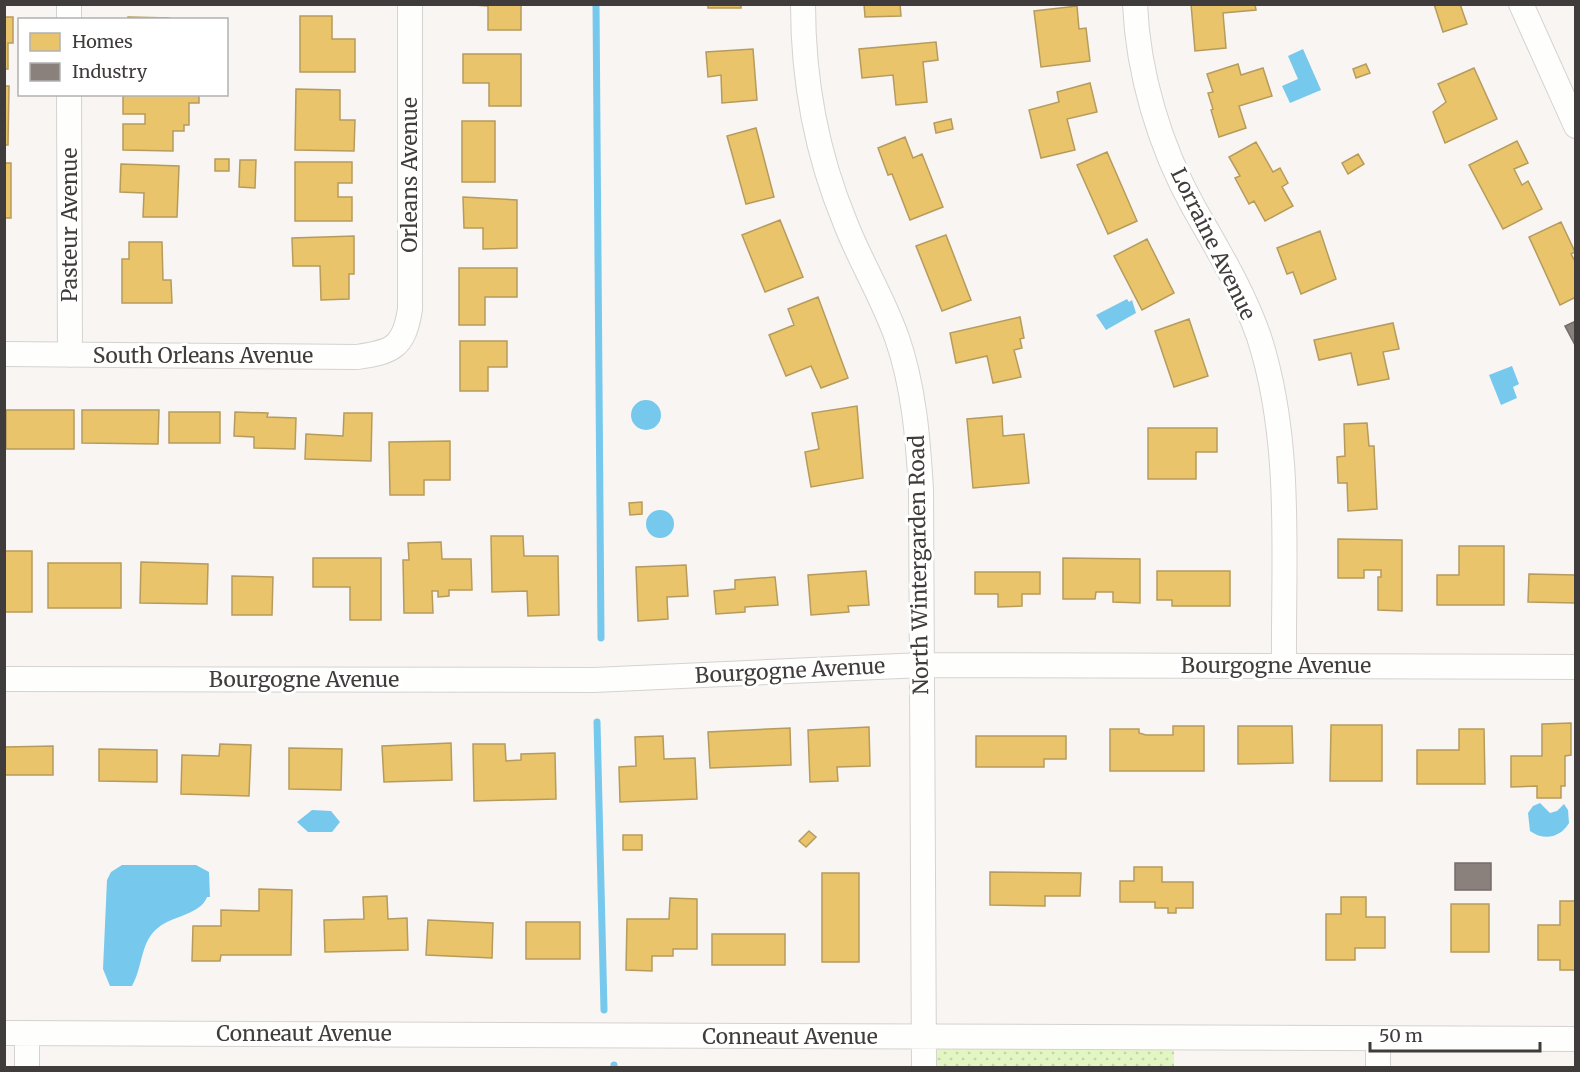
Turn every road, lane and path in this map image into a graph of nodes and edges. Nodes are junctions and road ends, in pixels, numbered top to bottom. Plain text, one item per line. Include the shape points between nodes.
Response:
1 (410, 4) edge
2 (803, 4) edge
3 (1135, 4) edge
4 (1521, 4) edge
5 (69, 96) edge
6 (1575, 126) edge
7 (397, 343) joint
8 (4, 354) edge
9 (70, 355) junction
10 (922, 665) junction
11 (1284, 666) junction
12 (1575, 667) edge
13 (4, 679) edge
14 (16, 1033) edge
15 (923, 1038) junction
16 (1378, 1039) junction
17 (1575, 1039) edge
18 (27, 1068) edge
19 (924, 1068) edge
20 (1378, 1068) edge

1 - 7 street, Orleans Avenue via 410,309 407,328
2 - 10 street, North Wintergarden Road via 807,81 827,176 897,339 910,388 921,490
3 - 11 street, Lorraine Avenue via 1151,101 1168,153 1239,289 1272,386 1284,500
4 - 6 street
5 - 9 street, Pasteur Avenue
7 - 9 street, South Orleans Avenue via 386,353 357,357
8 - 9 street, South Orleans Avenue
10 - 11 street, Bourgogne Avenue
10 - 13 street, Bourgogne Avenue via 594,680
10 - 15 street, North Wintergarden Road
11 - 12 street, Bourgogne Avenue
14 - 15 street, Conneaut Avenue
14 - 18 street
15 - 16 street, Conneaut Avenue
15 - 19 street, North Wintergarden Road
16 - 17 street, Conneaut Avenue
16 - 20 street

